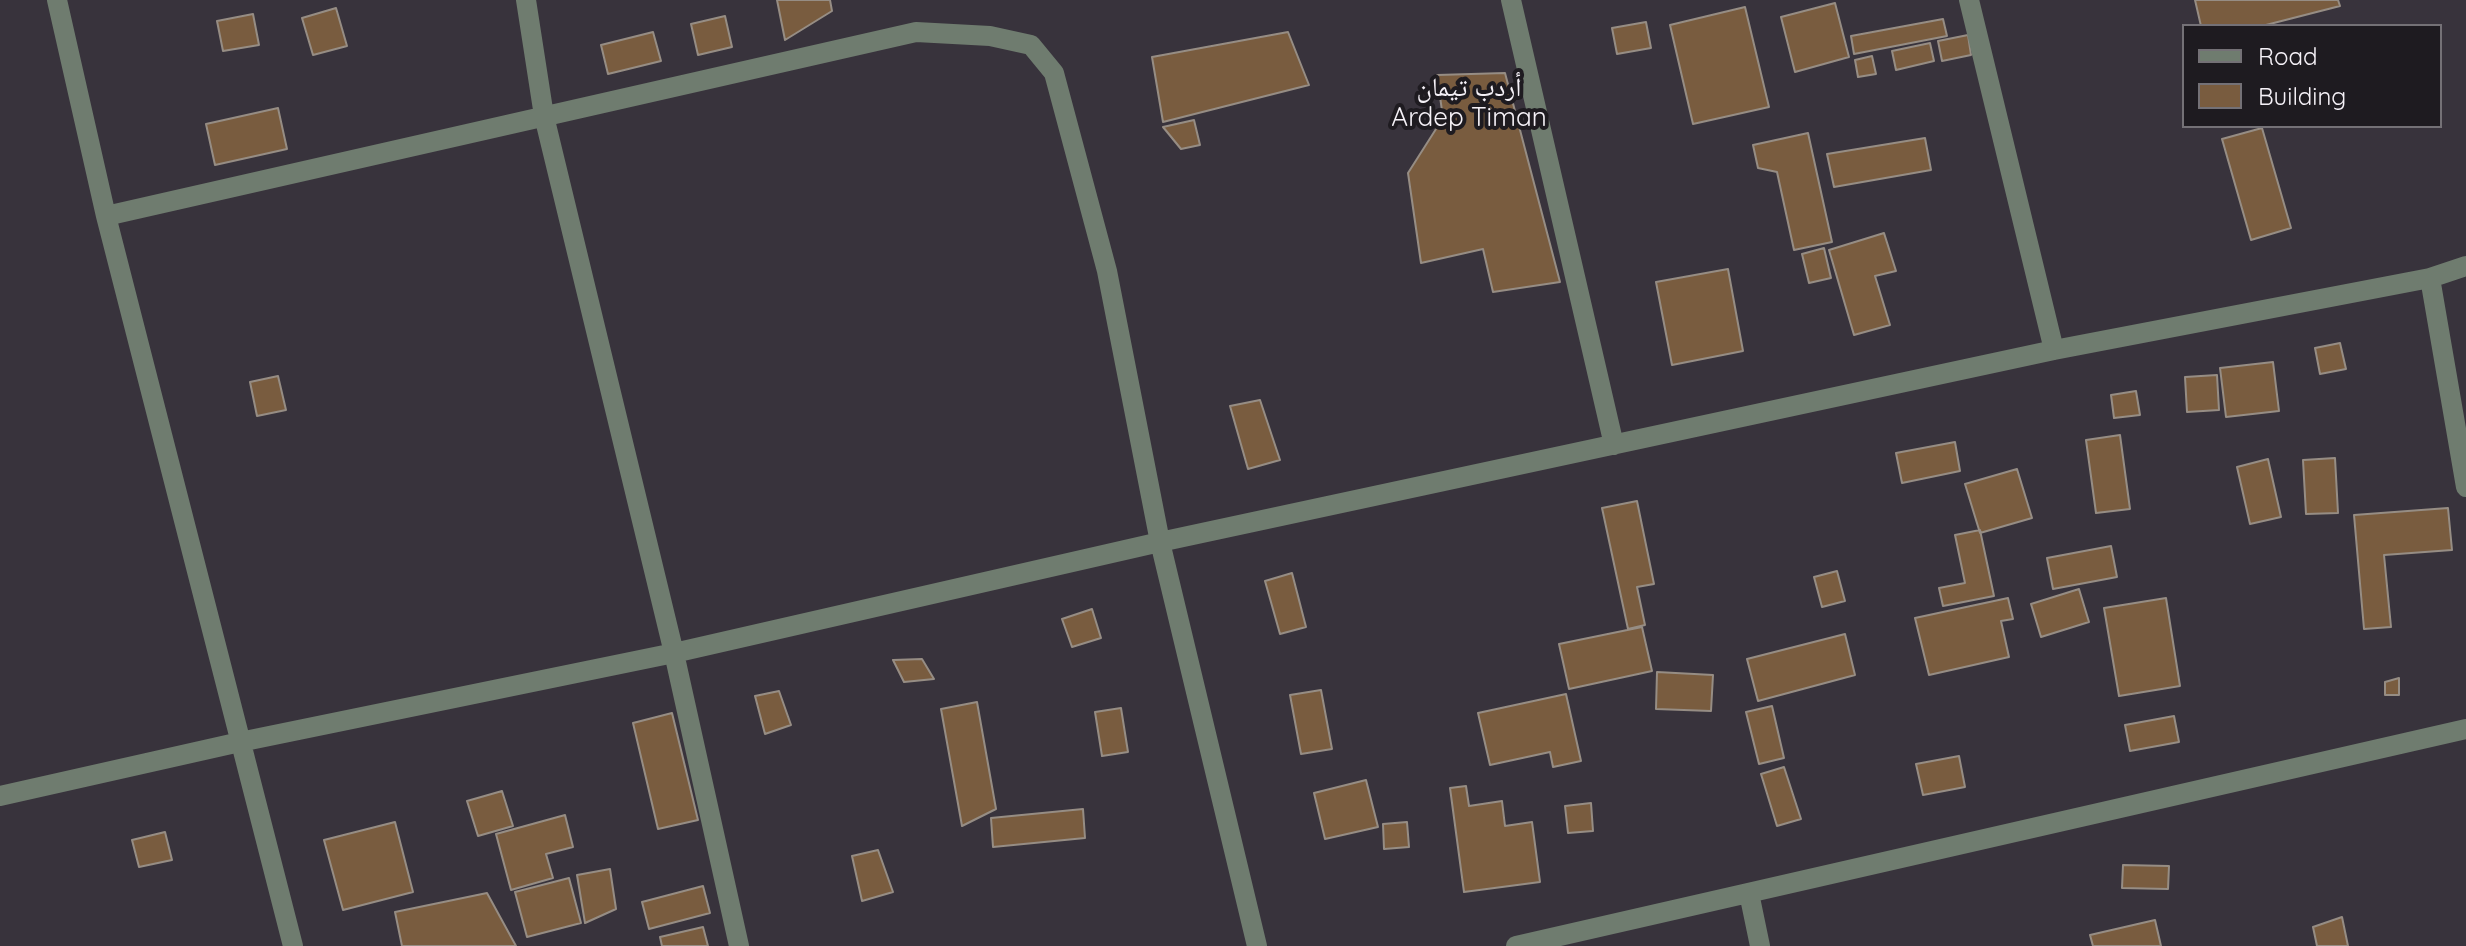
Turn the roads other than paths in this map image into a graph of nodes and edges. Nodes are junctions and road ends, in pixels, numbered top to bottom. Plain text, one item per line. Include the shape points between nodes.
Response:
1 (57, 0) edge
2 (526, 0) edge
3 (1511, 0) edge
4 (1969, 0) edge
5 (544, 116) junction
6 (106, 216) junction
7 (2466, 266) edge
8 (2430, 278) junction
9 (2054, 350) junction
10 (1614, 445) junction
11 (2466, 487) edge
12 (1160, 542) junction
13 (674, 653) junction
14 (2466, 729) edge
15 (240, 742) junction
16 (0, 796) edge
17 (1749, 893) junction
18 (293, 946) edge
19 (739, 946) edge
20 (1257, 946) edge
21 (1516, 946) edge
22 (1760, 946) edge

1 - 6 street
2 - 5 street
3 - 10 street
4 - 9 street
5 - 6 street
5 - 12 street via 916,32 990,36 1031,45 1054,73 1107,271
5 - 13 street
6 - 15 street
7 - 8 street
8 - 9 street
8 - 11 street
9 - 10 street
10 - 12 street
12 - 13 street
12 - 20 street
13 - 15 street
13 - 19 street
14 - 17 street
15 - 16 street
15 - 18 street
17 - 21 street
17 - 22 street

